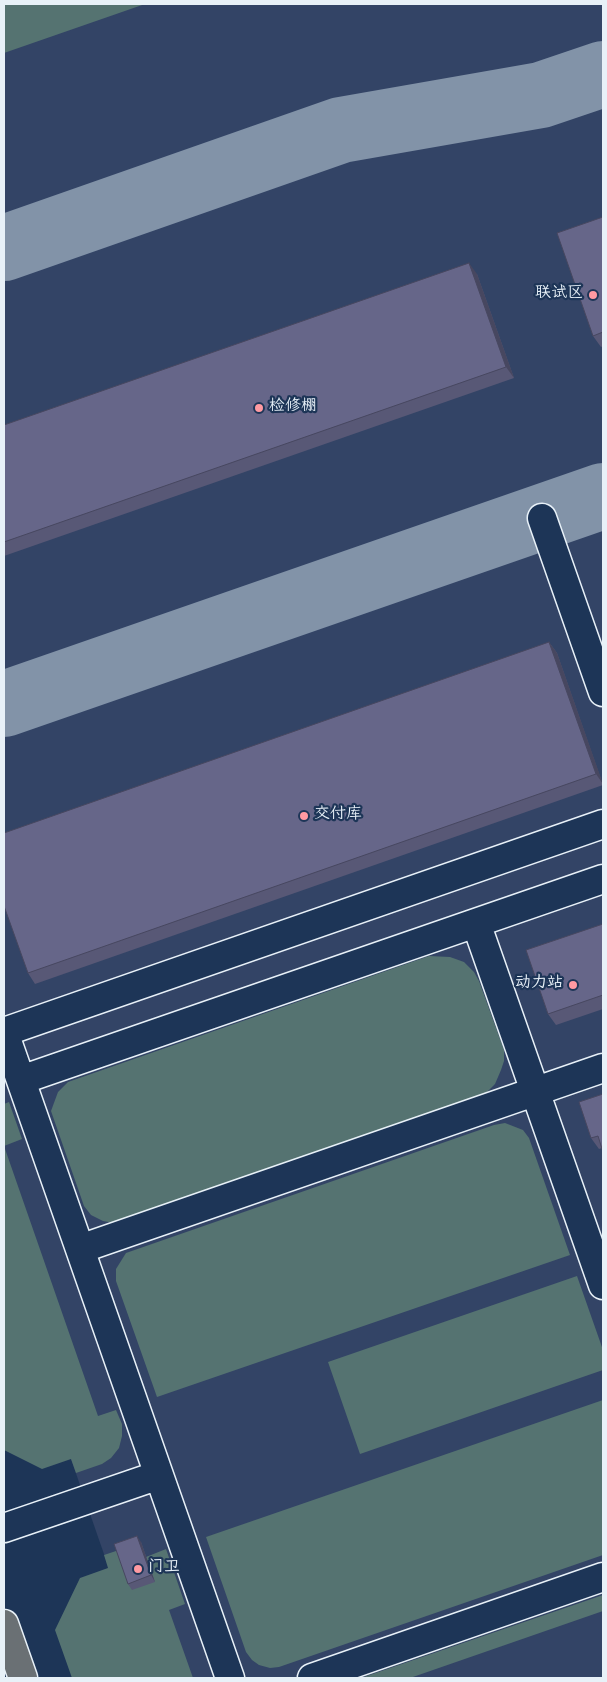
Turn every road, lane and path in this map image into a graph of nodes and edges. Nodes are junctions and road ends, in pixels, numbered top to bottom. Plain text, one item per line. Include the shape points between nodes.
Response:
1 (542, 518) dead end
2 (603, 692) edge
3 (603, 824) edge
4 (603, 879) edge
5 (476, 923) junction
6 (4, 1032) edge
7 (603, 1068) edge
8 (21, 1080) junction
9 (536, 1092) junction
10 (80, 1249) junction
11 (603, 1285) edge
12 (159, 1475) junction
13 (4, 1528) edge
14 (603, 1577) edge
15 (4, 1624) edge
16 (23, 1678) edge
17 (230, 1678) edge
18 (312, 1678) edge

1 - 2 lane
3 - 6 lane
4 - 5 lane
5 - 8 lane
5 - 9 lane
6 - 8 lane
7 - 9 lane
8 - 10 lane
9 - 10 lane
9 - 11 lane
10 - 12 lane
12 - 13 lane
12 - 17 lane
14 - 18 lane
15 - 16 main road

